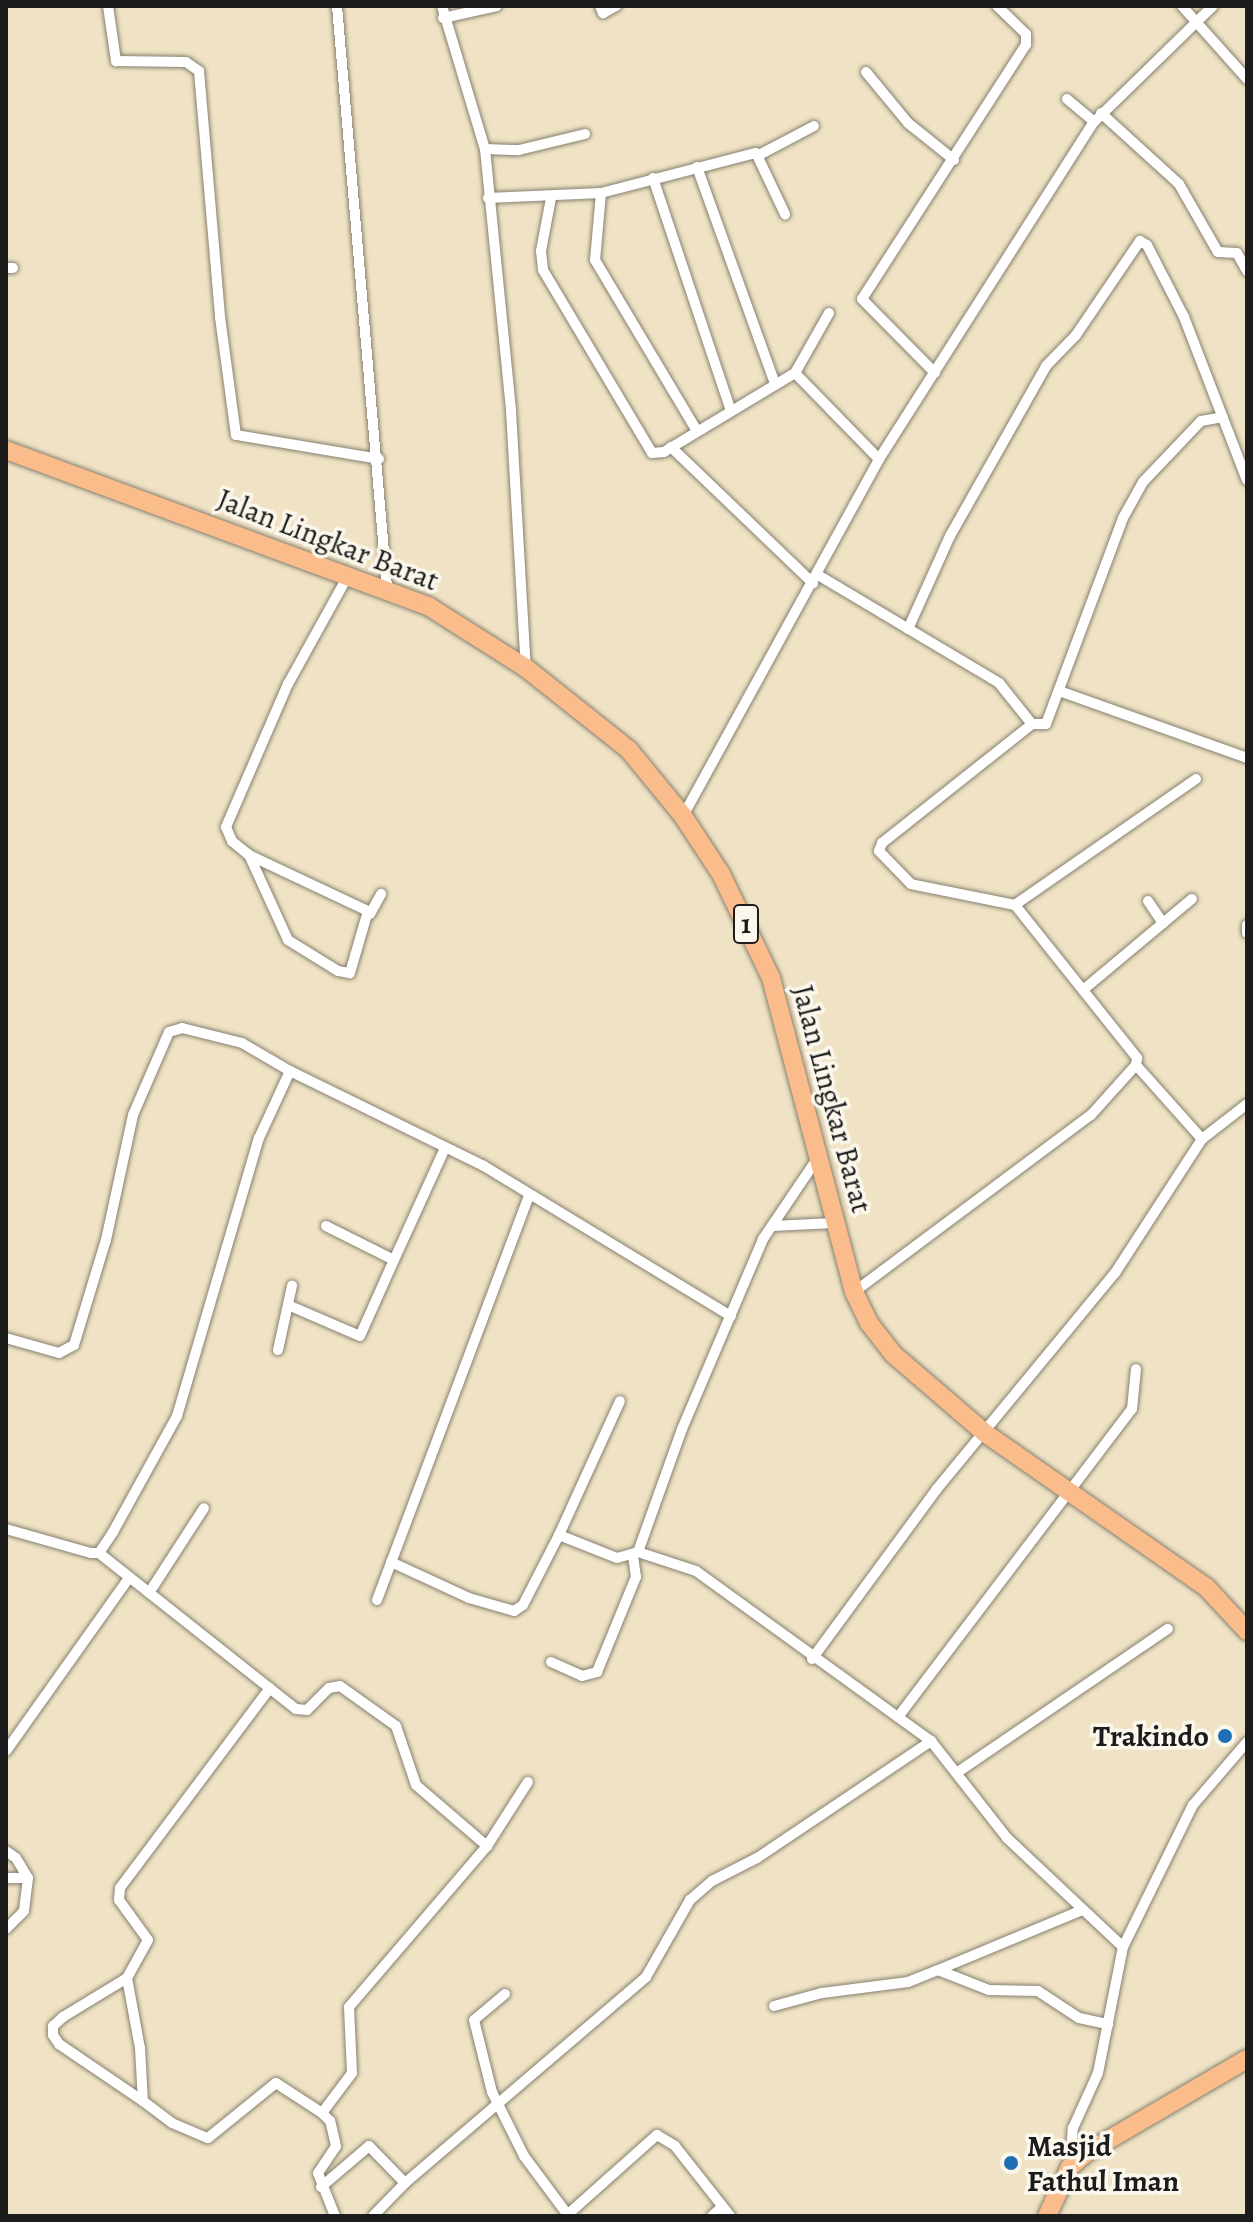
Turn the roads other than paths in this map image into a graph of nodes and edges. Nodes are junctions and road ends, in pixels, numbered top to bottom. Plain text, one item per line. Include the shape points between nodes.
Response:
1 (108, 6) edge
2 (337, 6) edge
3 (442, 6) edge
4 (497, 6) edge
5 (600, 6) edge
6 (616, 6) edge
7 (997, 6) edge
8 (1182, 6) edge
9 (1213, 6) edge
10 (443, 18) junction
11 (1196, 21) junction
12 (866, 72) dead end
13 (1247, 79) edge
14 (1067, 99) dead end
15 (1101, 113) junction
16 (1094, 122) junction
17 (814, 126) dead end
18 (585, 134) dead end
19 (485, 149) junction
20 (759, 155) junction
21 (954, 160) junction
22 (697, 167) junction
23 (653, 178) junction
24 (601, 193) junction
25 (488, 198) junction
26 (551, 198) junction
27 (785, 214) dead end
28 (1247, 271) edge
29 (829, 313) dead end
30 (795, 373) junction
31 (935, 373) junction
32 (775, 384) junction
33 (731, 411) junction
34 (1223, 417) junction
35 (697, 431) junction
36 (671, 447) junction
37 (6, 450) edge
38 (379, 459) junction
39 (879, 459) junction
40 (1247, 480) edge
41 (349, 574) junction
42 (816, 579) junction
43 (387, 587) junction
44 (908, 629) junction
45 (526, 668) junction
46 (1062, 692) junction
47 (1032, 724) junction
48 (1247, 758) edge
49 (1196, 779) dead end
50 (683, 816) junction
51 (249, 855) junction
52 (381, 894) dead end
53 (1192, 899) dead end
54 (1148, 901) dead end
55 (1015, 905) junction
56 (370, 914) junction
57 (1163, 923) junction
58 (1247, 925) edge
59 (1247, 933) edge
60 (1083, 990) junction
61 (1136, 1065) junction
62 (290, 1071) junction
63 (1247, 1104) edge
64 (1202, 1139) junction
65 (445, 1148) junction
66 (818, 1159) junction
67 (529, 1195) junction
68 (835, 1223) junction
69 (326, 1226) dead end
70 (772, 1226) junction
71 (394, 1260) junction
72 (292, 1286) dead end
73 (854, 1292) junction
74 (288, 1305) junction
75 (731, 1316) junction
76 (6, 1338) edge
77 (278, 1350) dead end
78 (1136, 1369) dead end
79 (620, 1401) dead end
80 (985, 1433) junction
81 (1069, 1495) junction
82 (204, 1508) dead end
83 (6, 1529) edge
84 (559, 1535) junction
85 (99, 1553) junction
86 (635, 1554) junction
87 (391, 1562) junction
88 (129, 1578) junction
89 (149, 1593) junction
90 (377, 1600) dead end
91 (1168, 1629) dead end
92 (1247, 1631) edge
93 (812, 1659) junction
94 (551, 1662) dead end
95 (270, 1688) junction
96 (898, 1717) junction
97 (931, 1741) junction
98 (1247, 1742) edge
99 (6, 1751) edge
100 (958, 1772) junction
101 (528, 1782) dead end
102 (487, 1846) junction
103 (6, 1851) edge
104 (6, 1878) edge
105 (28, 1878) junction
106 (1082, 1910) junction
107 (6, 1929) edge
108 (1123, 1947) junction
109 (938, 1970) junction
110 (127, 1978) junction
111 (505, 1994) dead end
112 (774, 2006) dead end
113 (1108, 2024) junction
114 (1247, 2059) edge
115 (143, 2101) junction
116 (498, 2106) junction
117 (322, 2113) junction
118 (1070, 2167) junction
119 (405, 2183) junction
120 (321, 2187) junction
121 (722, 2207) junction
122 (566, 2215) edge
123 (335, 2216) edge
124 (373, 2216) edge
125 (712, 2216) edge
126 (730, 2216) edge
127 (1047, 2216) edge

1 - 38 street via 116,61 186,62 199,71 236,435
2 - 38 street
3 - 10 street
4 - 10 street
5 - 6 street via 603,13
7 - 21 street via 1028,40
8 - 11 street
9 - 11 street
10 - 19 street
11 - 13 street
11 - 15 street
12 - 21 street via 908,123
14 - 16 street
15 - 16 street
15 - 28 street via 1179,184 1218,252 1237,253
16 - 31 street
17 - 20 street
18 - 19 street via 532,148
19 - 25 street
20 - 22 street
20 - 27 street
21 - 31 street via 862,301
22 - 23 street
22 - 32 street
23 - 24 street
23 - 33 street
24 - 26 street
24 - 35 street via 595,260
25 - 26 street
25 - 45 street via 511,411
26 - 36 street via 541,251 543,270 650,451 660,454
29 - 30 street
30 - 32 street
30 - 39 street
31 - 39 street
32 - 33 street
33 - 35 street
34 - 40 street
34 - 44 street via 1184,317 1147,245 1140,241 1032,389 950,536
34 - 46 street via 1201,421 1136,493
35 - 36 street
36 - 42 street
37 - 41 highway, Jalan Lingkar Barat / 1
38 - 43 street
39 - 42 street
41 - 43 highway, Jalan Lingkar Barat / 1
41 - 51 street via 288,684 226,819 229,837
42 - 44 street
42 - 50 street
43 - 45 highway, Jalan Lingkar Barat / 1 via 461,624
44 - 47 street via 1003,686
45 - 50 highway, Jalan Lingkar Barat / 1 via 629,750
46 - 47 street via 1046,724
46 - 48 street
47 - 55 street via 879,848 911,884
49 - 55 street
50 - 66 highway, Jalan Lingkar Barat / 1 via 721,874 779,996
51 - 56 street
51 - 56 street via 288,940 338,971 350,973
52 - 56 street
53 - 57 street
54 - 57 street
55 - 60 street
57 - 60 street
58 - 59 street
60 - 61 street via 1137,1058
61 - 64 street
61 - 73 street via 1067,1134
62 - 65 street
62 - 76 street via 242,1043 182,1028 169,1032 133,1115 106,1240 74,1345 59,1353
62 - 85 street via 259,1138 177,1416
63 - 64 street
64 - 80 street via 1115,1273
65 - 67 street
65 - 71 street
66 - 68 highway, Jalan Lingkar Barat / 1
66 - 70 street
67 - 75 street
67 - 87 street
68 - 70 street
68 - 73 highway, Jalan Lingkar Barat / 1
69 - 71 street
70 - 75 street
71 - 74 street via 360,1336
72 - 74 street
73 - 80 highway, Jalan Lingkar Barat / 1 via 893,1354
74 - 77 street
75 - 86 street
78 - 81 street via 1134,1406
79 - 84 street
80 - 81 highway, Jalan Lingkar Barat / 1
80 - 93 street via 936,1490
81 - 92 highway, Jalan Lingkar Barat / 1 via 1207,1588
81 - 96 street
82 - 89 street
83 - 85 street
84 - 86 street via 617,1558
84 - 87 street via 523,1605 514,1611 469,1598
85 - 88 street
86 - 93 street via 696,1571
86 - 94 street via 636,1577 597,1672 582,1676
87 - 90 street
88 - 89 street
88 - 99 street
89 - 95 street
91 - 100 street
93 - 96 street
95 - 102 street via 302,1710 312,1708 329,1688 340,1686 396,1726 416,1785
95 - 110 street via 120,1888 119,1900 148,1940
96 - 97 street
97 - 100 street
97 - 116 street via 757,1858 712,1881 690,1900 646,1977
98 - 108 street via 1193,1805
100 - 106 street via 1007,1838
101 - 102 street
102 - 117 street via 349,2007 352,2073
103 - 105 street
104 - 105 street
105 - 107 street via 24,1911
106 - 108 street
106 - 109 street
108 - 113 street
109 - 112 street via 908,1982 822,1993
109 - 113 street via 989,1990 1038,1991 1079,2018
110 - 115 street
110 - 115 street via 63,2017 53,2026 53,2035
111 - 116 street via 474,2020
113 - 118 street via 1092,2093 1073,2128
114 - 118 highway
115 - 117 street via 199,2137 215,2135 271,2084 282,2085
116 - 119 street
116 - 122 street via 524,2156
117 - 120 street via 330,2121 336,2146 318,2173
118 - 127 highway
119 - 120 street via 369,2146
119 - 124 street
120 - 123 street
121 - 122 street via 675,2146 657,2135
121 - 125 street
121 - 126 street

